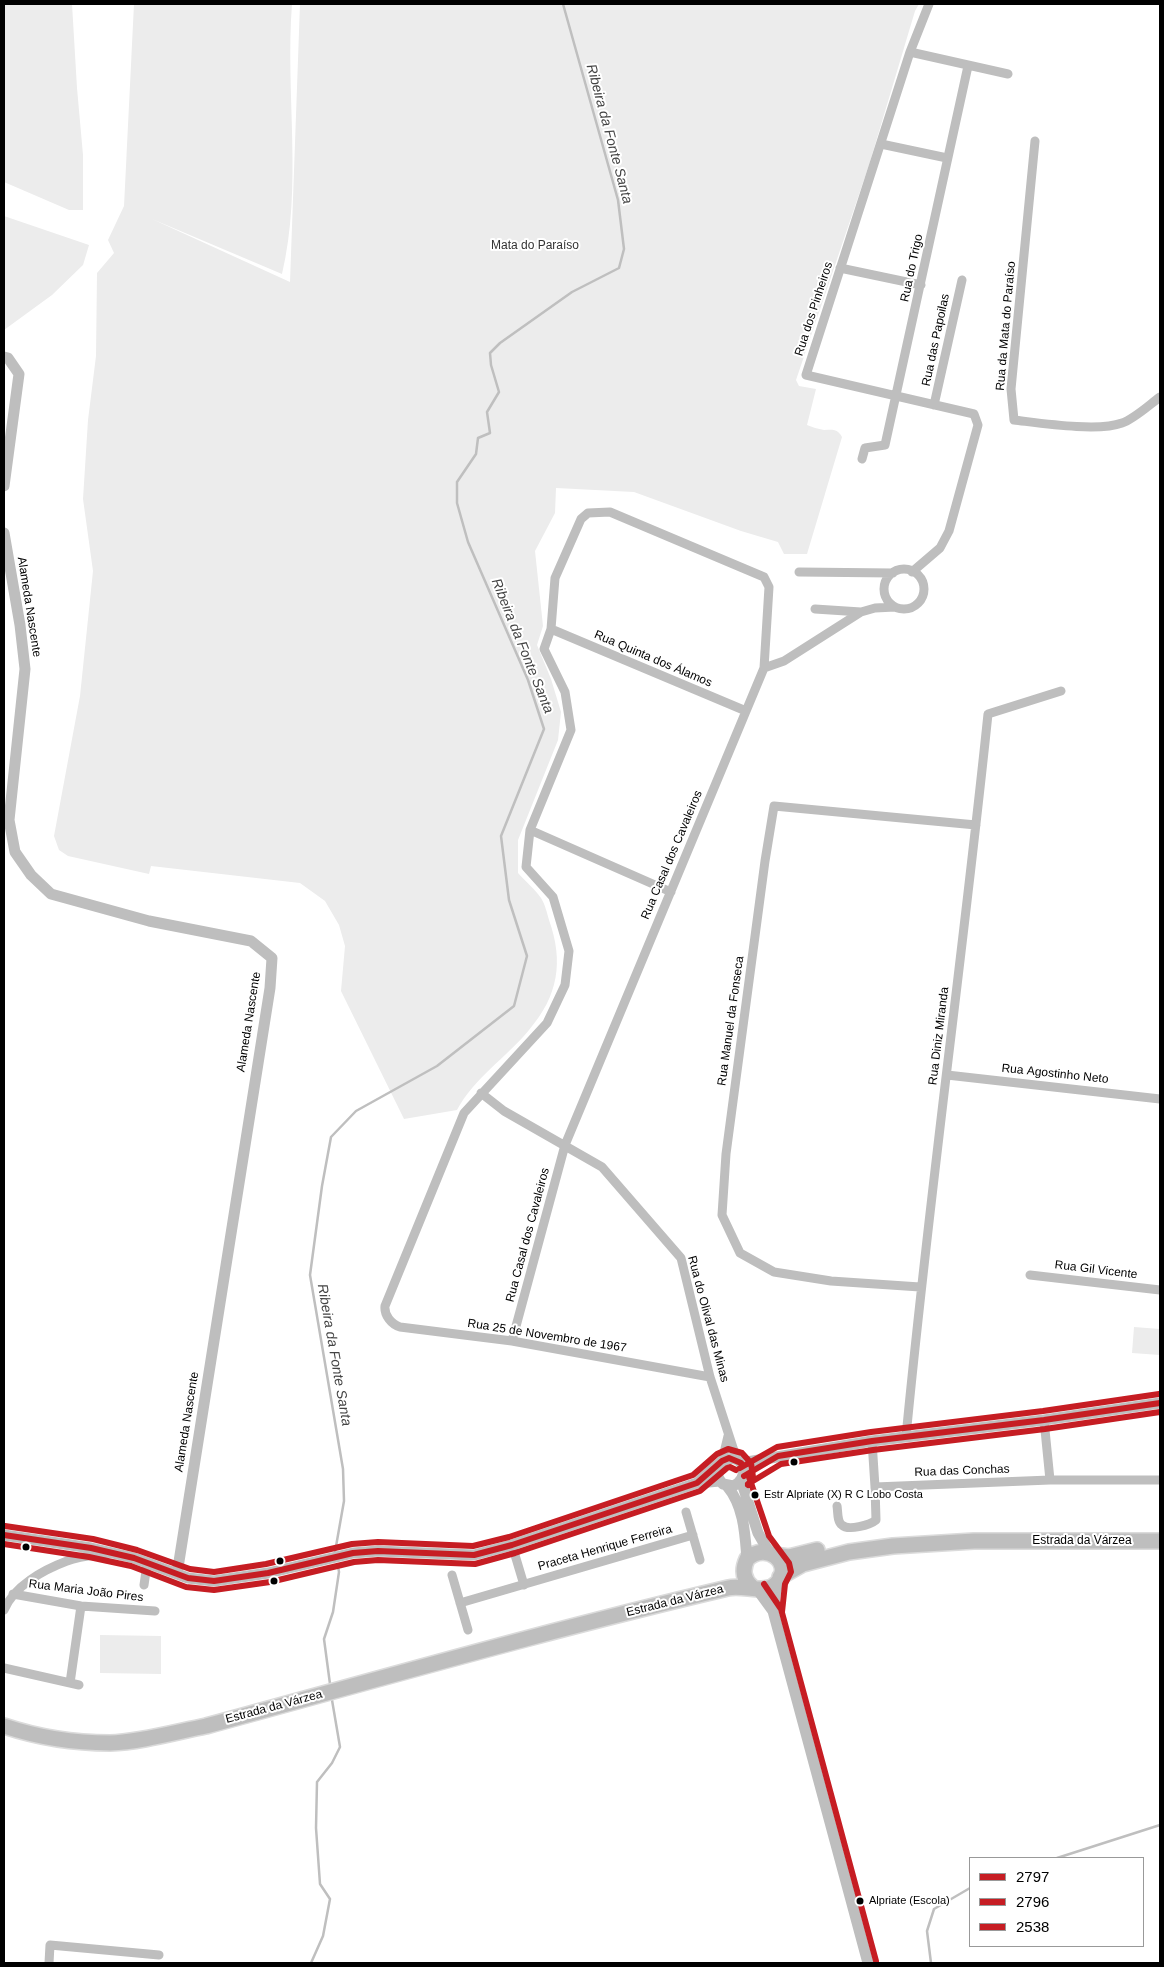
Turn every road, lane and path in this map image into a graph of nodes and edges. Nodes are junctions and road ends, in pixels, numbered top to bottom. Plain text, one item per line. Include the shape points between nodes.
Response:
1 (929, 4) edge
2 (910, 52) junction
3 (968, 66) junction
4 (1008, 74) dead end
5 (1035, 141) dead end
6 (881, 144) junction
7 (947, 158) junction
8 (840, 268) junction
9 (962, 280) dead end
10 (921, 285) junction
11 (4, 357) edge
12 (896, 396) junction
13 (1160, 397) edge
14 (934, 405) junction
15 (862, 459) dead end
16 (4, 486) edge
17 (4, 533) edge
18 (798, 572) dead end
19 (912, 572) junction
20 (893, 573) junction
21 (895, 607) junction
22 (815, 609) dead end
23 (861, 612) junction
24 (551, 629) junction
25 (764, 668) junction
26 (1060, 691) dead end
27 (746, 712) junction
28 (976, 825) junction
29 (530, 830) junction
30 (671, 892) junction
31 (947, 1075) junction
32 (481, 1093) junction
33 (1160, 1099) edge
34 (565, 1145) junction
35 (1030, 1275) dead end
36 (920, 1287) junction
37 (1160, 1290) edge
38 (512, 1342) junction
39 (710, 1377) junction
40 (1160, 1403) edge
41 (1044, 1420) junction
42 (728, 1435) junction
43 (906, 1437) junction
44 (872, 1441) junction
45 (778, 1456) junction
46 (739, 1462) junction
47 (720, 1463) junction
48 (743, 1478) junction
49 (1050, 1480) junction
50 (1160, 1480) edge
51 (697, 1483) junction
52 (724, 1484) junction
53 (875, 1487) junction
54 (837, 1506) dead end
55 (686, 1512) dead end
56 (4, 1535) edge
57 (693, 1535) junction
58 (974, 1541) junction
59 (1160, 1541) edge
60 (512, 1545) junction
61 (111, 1553) junction
62 (772, 1554) junction
63 (700, 1560) dead end
64 (745, 1562) junction
65 (147, 1564) junction
66 (177, 1574) junction
67 (452, 1575) dead end
68 (779, 1580) junction
69 (144, 1585) dead end
70 (524, 1585) junction
71 (755, 1588) junction
72 (13, 1594) junction
73 (460, 1603) junction
74 (81, 1606) junction
75 (4, 1610) edge
76 (155, 1611) dead end
77 (773, 1611) junction
78 (468, 1630) dead end
79 (541, 1635) junction
80 (4, 1668) edge
81 (4, 1726) edge
82 (158, 1955) dead end
83 (49, 1963) edge
84 (868, 1963) edge

1 - 2 street, Rua dos Pinheiros
2 - 3 street
2 - 6 street, Rua dos Pinheiros
3 - 4 street
3 - 7 street, Rua do Trigo
5 - 13 street, Rua da Mata do Paraíso via 1012,389 1014,420 1106,426 1122,423
6 - 7 street
6 - 8 street, Rua dos Pinheiros
7 - 10 street, Rua do Trigo
8 - 10 street
8 - 12 street, Rua dos Pinheiros via 806,375
9 - 14 street, Rua das Papoilas
10 - 12 street, Rua do Trigo
11 - 16 street via 19,374
12 - 14 street, Rua dos Pinheiros
12 - 15 street, Rua do Trigo via 885,445 865,448
14 - 19 street, Rua dos Pinheiros via 974,414 978,425 949,531 940,548
17 - 66 street, Alameda Nascente via 25,669 8,820 15,852 31,875 51,894 149,921 251,941 272,958 270,988
18 - 20 street
19 - 20 street
19 - 21 street via 922,582 923,595 915,606
20 - 21 street via 884,588 887,599
21 - 23 street
22 - 23 street
23 - 25 street via 784,661
24 - 25 street, Rua Casal dos Cavaleiros via 555,578 581,518 585,514 612,512 764,577 769,587
24 - 27 street, Rua Quinta dos Álamos
24 - 29 street via 544,650 565,692 571,730
25 - 27 street, Rua Casal dos Cavaleiros
26 - 28 street, Rua Diniz Miranda via 988,714
27 - 30 street, Rua Casal dos Cavaleiros
28 - 31 street, Rua Diniz Miranda
28 - 36 street, Rua Manuel da Fonseca via 774,806 726,1154 722,1215 740,1252 774,1272
29 - 30 street
29 - 32 street via 526,867 553,898 569,951 565,985 547,1023
30 - 34 street, Rua Casal dos Cavaleiros
31 - 33 street, Rua Agostinho Neto
31 - 36 street, Rua Diniz Miranda
32 - 34 street, Rua do Olival das Minas via 504,1111
32 - 38 street, Rua 25 de Novembro de 1967 via 457,1126 384,1306 385,1313 400,1327
34 - 38 street, Rua Casal dos Cavaleiros
34 - 39 street, Rua do Olival das Minas via 602,1167 681,1258
35 - 37 street, Rua Gil Vicente
36 - 43 street, Rua Diniz Miranda
38 - 39 street, Rua 25 de Novembro de 1967
39 - 42 street, Rua do Olival das Minas
40 - 41 street
41 - 43 street
41 - 49 street
42 - 46 street, Rua do Olival das Minas
42 - 47 street
43 - 44 street
44 - 45 street
44 - 53 street
45 - 46 street
45 - 48 street
46 - 47 street via 729,1458
46 - 48 street via 744,1471
47 - 51 street
47 - 52 street via 717,1470
48 - 52 street via 733,1486
48 - 62 street via 758,1533
49 - 50 street, Rua das Conchas
49 - 53 street, Rua das Conchas
51 - 52 street
51 - 60 street
52 - 64 street via 733,1492 741,1512
53 - 54 street via 876,1520 872,1524 843,1526
55 - 57 street, Praceta Henrique Ferreira
56 - 61 street
57 - 63 street, Praceta Henrique Ferreira
57 - 70 street, Praceta Henrique Ferreira
58 - 59 main road, Estrada da Várzea
58 - 62 main road, Estrada da Várzea via 877,1539 789,1557
58 - 68 main road, Estrada da Várzea via 849,1552 803,1564
60 - 66 street via 474,1555 353,1553 268,1573 214,1581
60 - 70 street
61 - 65 street
61 - 72 street via 68,1560 40,1573
62 - 64 main road, Estrada da Várzea via 758,1552
62 - 68 main road via 781,1565
64 - 71 main road via 745,1578
64 - 79 main road, Estrada da Várzea via 730,1576
65 - 66 street
65 - 69 street
67 - 73 street
68 - 71 main road, Estrada da Várzea via 766,1589
68 - 77 street
70 - 73 street, Praceta Henrique Ferreira
71 - 77 street
71 - 79 main road, Estrada da Várzea via 731,1587
72 - 74 street, Rua Maria João Pires
72 - 75 street
73 - 78 street
74 - 76 street, Rua Maria João Pires
74 - 80 street via 74,1684
77 - 84 street
79 - 81 main road, Estrada da Várzea via 206,1726 157,1736 111,1743 64,1739
82 - 83 street via 50,1945

